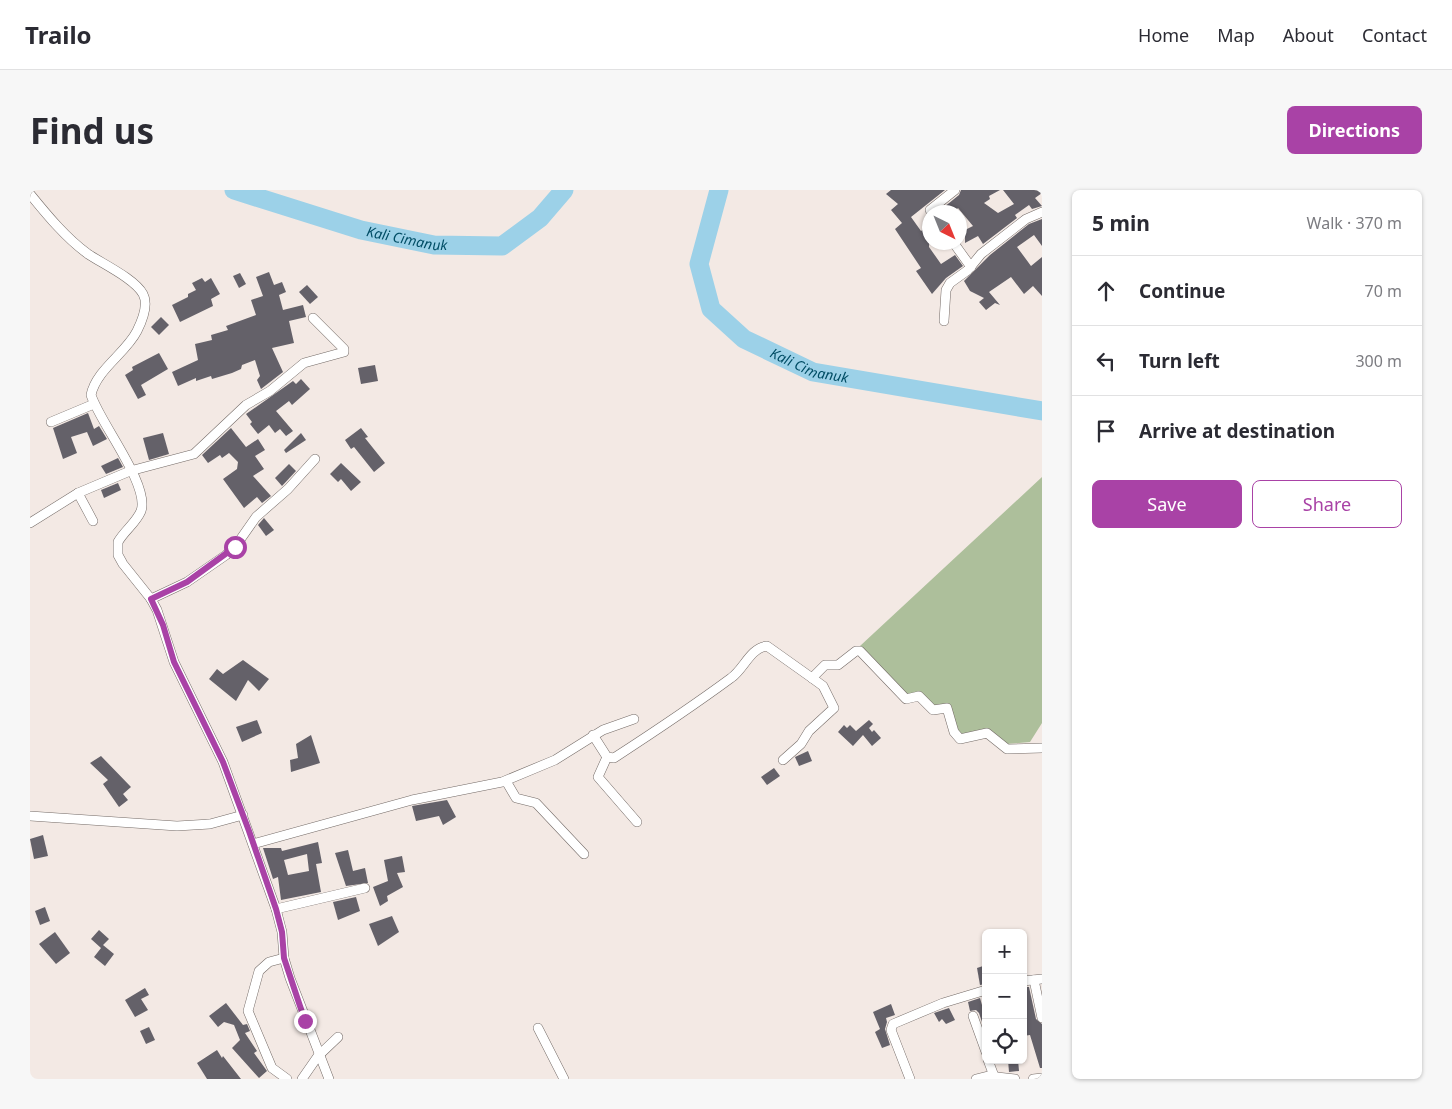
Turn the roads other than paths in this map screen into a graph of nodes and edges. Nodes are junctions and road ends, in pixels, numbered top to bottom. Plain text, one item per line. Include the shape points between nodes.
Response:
1 (954, 190) edge
2 (30, 194) edge
3 (936, 205) edge
4 (1042, 212) edge
5 (958, 250) edge
6 (970, 267) junction
7 (314, 318) dead end
8 (944, 321) dead end
9 (94, 404) junction
10 (51, 422) dead end
11 (315, 459) dead end
12 (130, 470) junction
13 (78, 494) junction
14 (93, 521) dead end
15 (30, 523) edge
16 (151, 599) junction
17 (812, 678) junction
18 (634, 719) dead end
19 (593, 734) junction
20 (1042, 748) edge
21 (607, 757) junction
22 (783, 760) dead end
23 (506, 781) junction
24 (243, 815) junction
25 (30, 816) edge
26 (637, 822) dead end
27 (253, 844) junction
28 (584, 854) dead end
29 (365, 888) dead end
30 (276, 909) junction
31 (284, 958) junction
32 (1038, 979) edge
33 (982, 991) edge
34 (973, 1016) dead end
35 (1042, 1018) edge
36 (538, 1028) dead end
37 (338, 1037) dead end
38 (982, 1041) edge
39 (318, 1056) junction
40 (990, 1064) edge
41 (994, 1076) junction
42 (1042, 1078) edge
43 (288, 1079) edge
44 (302, 1079) edge
45 (329, 1079) edge
46 (564, 1079) edge
47 (910, 1079) edge
48 (976, 1079) edge
49 (1015, 1079) edge
50 (1033, 1079) edge

1 - 3 street
2 - 9 street via 87,253 128,280 145,298 137,332 92,390
4 - 6 street via 1015,228 981,254
5 - 6 street
6 - 8 street via 948,286
7 - 12 street via 344,352 304,363 270,391 246,405 194,454
9 - 10 street
9 - 12 street
11 - 16 street via 288,490 256,517 226,555 187,582
12 - 13 street
12 - 16 street via 141,495 141,510 122,535 117,549 123,564
13 - 14 street
13 - 15 street
16 - 24 street via 174,662 223,762
17 - 20 street via 825,665 839,664 858,650 906,700 919,696 933,710 947,708 954,732 960,739 987,733 1007,748
17 - 21 street via 765,646 753,653 733,676 672,721 614,758
17 - 22 street via 823,686 834,708
18 - 19 street
19 - 21 street
19 - 23 street via 555,760
21 - 26 street via 598,777
23 - 27 street via 412,800
23 - 28 street via 516,798 536,803
24 - 25 street via 210,824 177,826
24 - 27 street
27 - 30 street
29 - 30 street
30 - 31 street
31 - 39 street
31 - 43 street via 269,962 260,971 248,1011 272,1068
32 - 35 street
33 - 47 street via 942,1003 893,1024 891,1030
34 - 38 street
36 - 46 street
37 - 39 street
39 - 44 street
39 - 45 street
40 - 41 street
41 - 48 street
41 - 49 street
42 - 50 street

